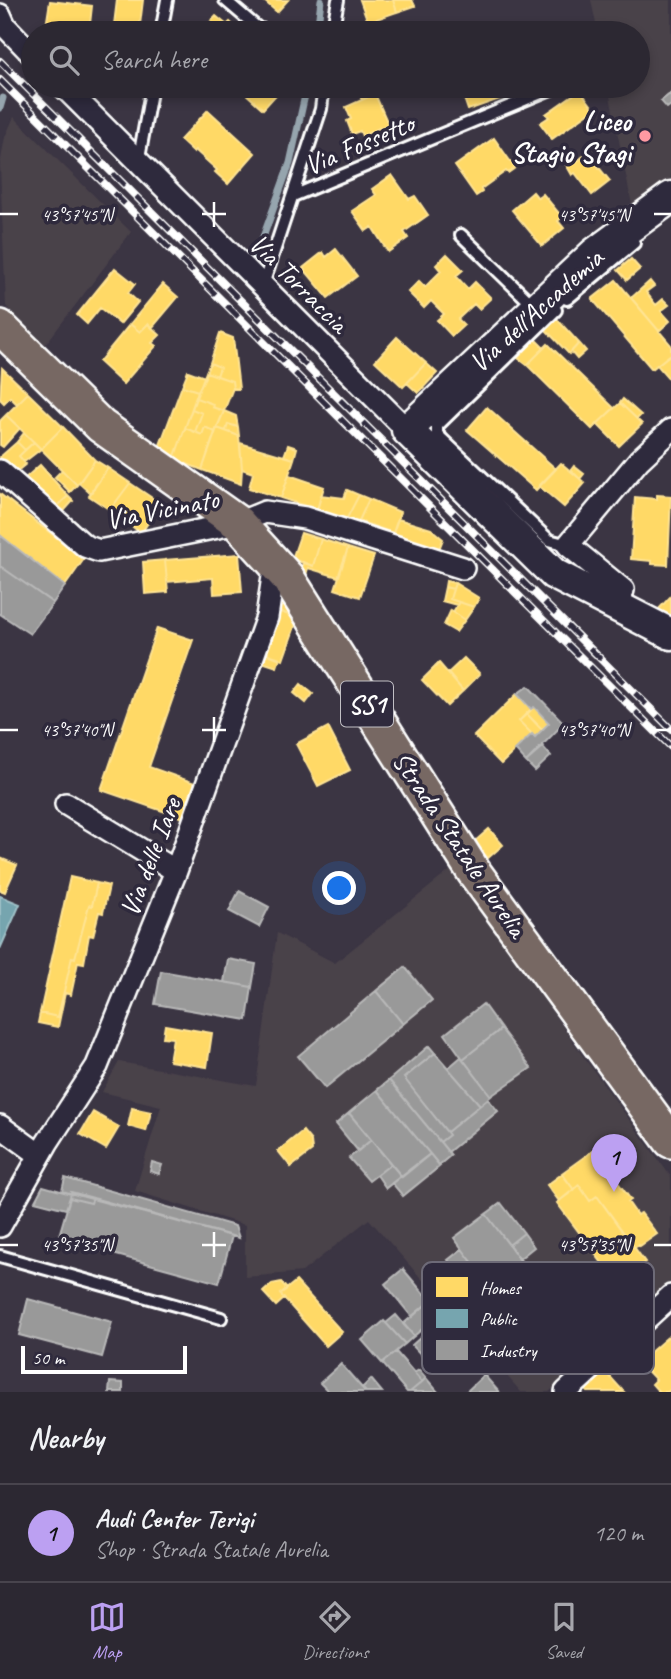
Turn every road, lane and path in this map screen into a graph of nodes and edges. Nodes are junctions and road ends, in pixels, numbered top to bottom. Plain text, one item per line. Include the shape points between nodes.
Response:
1 (167, 0) edge
2 (225, 0) edge
3 (338, 0) edge
4 (0, 15) edge
5 (163, 21) edge
6 (250, 21) edge
7 (334, 21) edge
8 (21, 43) edge
9 (75, 98) edge
10 (150, 98) edge
11 (322, 98) edge
12 (529, 98) edge
13 (138, 163) junction
14 (293, 196) junction
15 (671, 197) edge
16 (461, 234) dead end
17 (634, 243) dead end
18 (263, 285) junction
19 (536, 309) junction
20 (1, 332) edge
21 (407, 430) junction
22 (671, 430) edge
23 (0, 471) edge
24 (237, 523) junction
25 (568, 545) junction
26 (275, 563) junction
27 (463, 568) dead end
28 (618, 608) junction
29 (671, 634) edge
30 (66, 804) dead end
31 (176, 871) junction
32 (0, 1126) edge
33 (671, 1140) edge
34 (40, 1155) junction
35 (0, 1226) edge
36 (0, 1256) edge
37 (671, 1296) edge
38 (654, 1312) edge
39 (221, 1318) dead end
40 (586, 1374) edge
41 (566, 1392) edge

1 - 5 lane
2 - 6 lane
3 - 7 lane
4 - 8 street
9 - 13 street, Via Torraccia
10 - 13 lane
11 - 14 lane
12 - 14 lane, Via Fossetto
13 - 18 street, Via Torraccia
14 - 18 lane
15 - 19 street, Via dell'Accademia via 595,253
16 - 19 lane
17 - 25 lane via 570,296 437,426 437,434 549,540
18 - 21 street, Via Torraccia
19 - 21 street, Via dell'Accademia
20 - 24 main road, Strada Statale Aurelia / SS1 via 101,426
21 - 28 street via 554,573
22 - 25 street via 639,460
23 - 24 street, Via Vicinato via 85,546 99,551
24 - 26 main road, Strada Statale Aurelia / SS1
24 - 27 street via 265,512 305,518
25 - 28 street via 623,590
26 - 31 street, Via delle Iare via 267,617
26 - 33 main road, Strada Statale Aurelia / SS1 via 474,872
28 - 29 street
30 - 31 street
31 - 34 street, Via delle Iare via 97,1066
32 - 34 street
34 - 35 street, Via delle Iare
36 - 39 lane
37 - 38 street
40 - 41 street

